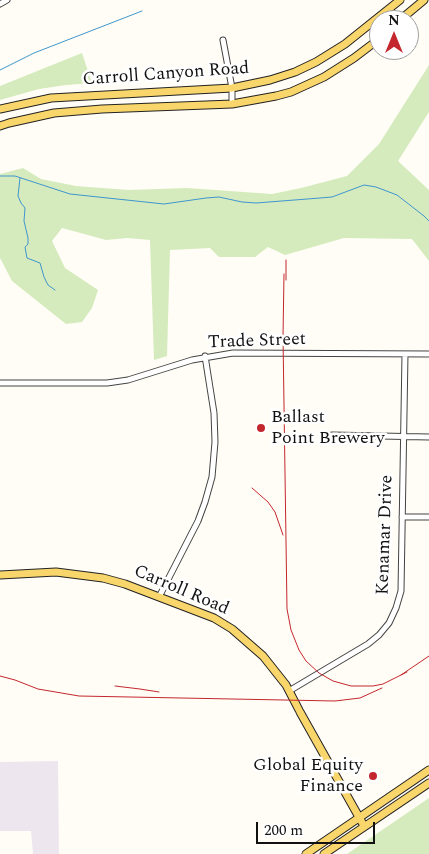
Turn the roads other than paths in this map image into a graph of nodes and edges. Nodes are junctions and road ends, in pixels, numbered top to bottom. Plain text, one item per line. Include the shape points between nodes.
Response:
1 (8, 0) edge
2 (400, 0) edge
3 (424, 0) edge
4 (0, 4) edge
5 (412, 10) edge
6 (223, 40) dead end
7 (369, 47) edge
8 (232, 88) junction
9 (232, 104) junction
10 (0, 108) edge
11 (0, 126) edge
12 (404, 354) junction
13 (429, 354) edge
14 (205, 356) junction
15 (0, 383) edge
16 (332, 435) dead end
17 (403, 436) junction
18 (429, 436) edge
19 (402, 517) junction
20 (429, 518) edge
21 (0, 575) edge
22 (159, 596) junction
23 (289, 691) junction
24 (429, 770) edge
25 (429, 783) edge
26 (358, 817) junction
27 (364, 826) junction
28 (306, 854) edge
29 (324, 854) edge

1 - 4 street
2 - 8 main road, Carroll Canyon Road via 345,44 316,62 270,80
3 - 5 main road
6 - 8 street
7 - 9 main road, Carroll Canyon Road via 342,67 307,85 276,96
8 - 9 street
8 - 10 main road, Carroll Canyon Road via 51,98
9 - 11 main road, Carroll Canyon Road via 54,113
12 - 13 street, Trade Street
12 - 14 street, Trade Street via 233,353
12 - 17 street, Kenamar Drive
14 - 15 street, Trade Street via 128,380 106,383
14 - 22 street via 214,413 212,477 198,521
16 - 17 street
17 - 18 street
17 - 19 street, Kenamar Drive
19 - 20 street
19 - 23 street, Kenamar Drive via 401,591 389,623 368,644
21 - 22 main road, Carroll Road via 76,573
22 - 23 main road, Carroll Road via 214,618 232,629 263,655
23 - 26 main road, Carroll Road
24 - 26 main road
25 - 27 main road
26 - 27 main road, Carroll Road
26 - 28 main road
27 - 29 main road

